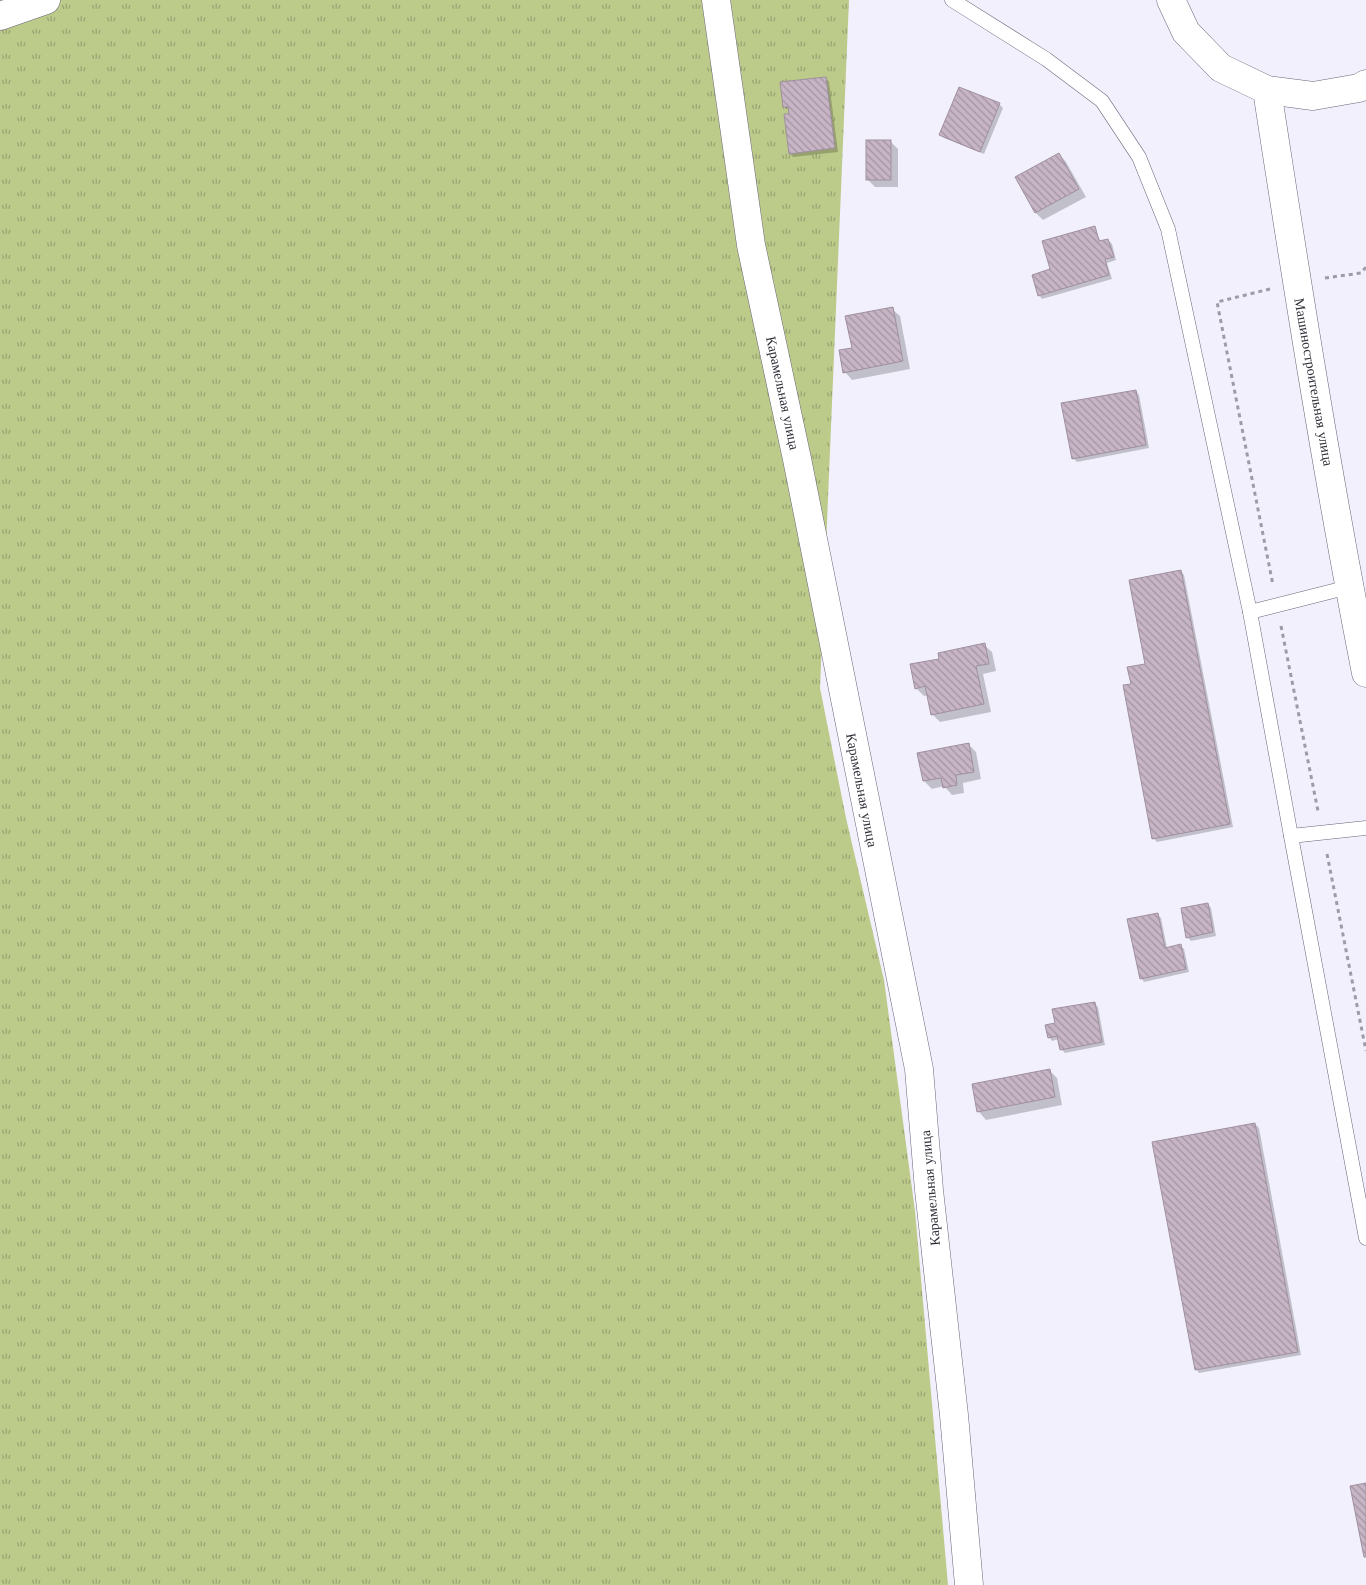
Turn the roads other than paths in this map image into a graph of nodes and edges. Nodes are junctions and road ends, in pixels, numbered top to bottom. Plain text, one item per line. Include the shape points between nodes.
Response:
1 (46, 0) edge
2 (716, 0) edge
3 (952, 0) edge
4 (1171, 0) edge
5 (0, 16) edge
6 (1366, 84) edge
7 (1267, 90) junction
8 (1349, 587) junction
9 (1250, 612) junction
10 (1366, 673) edge
11 (1366, 828) edge
12 (1291, 836) junction
13 (1366, 1238) edge
14 (969, 1585) edge

1 - 5 street
2 - 14 street, Карамельная улица via 751,245 919,1069
3 - 9 lane via 1046,60 1102,101 1139,156 1168,229
4 - 7 street via 1186,32 1221,68
6 - 7 street via 1313,96
7 - 8 street, Машиностроительная улица
8 - 9 lane
8 - 10 street, Машиностроительная улица
9 - 12 lane
11 - 12 lane
12 - 13 lane

